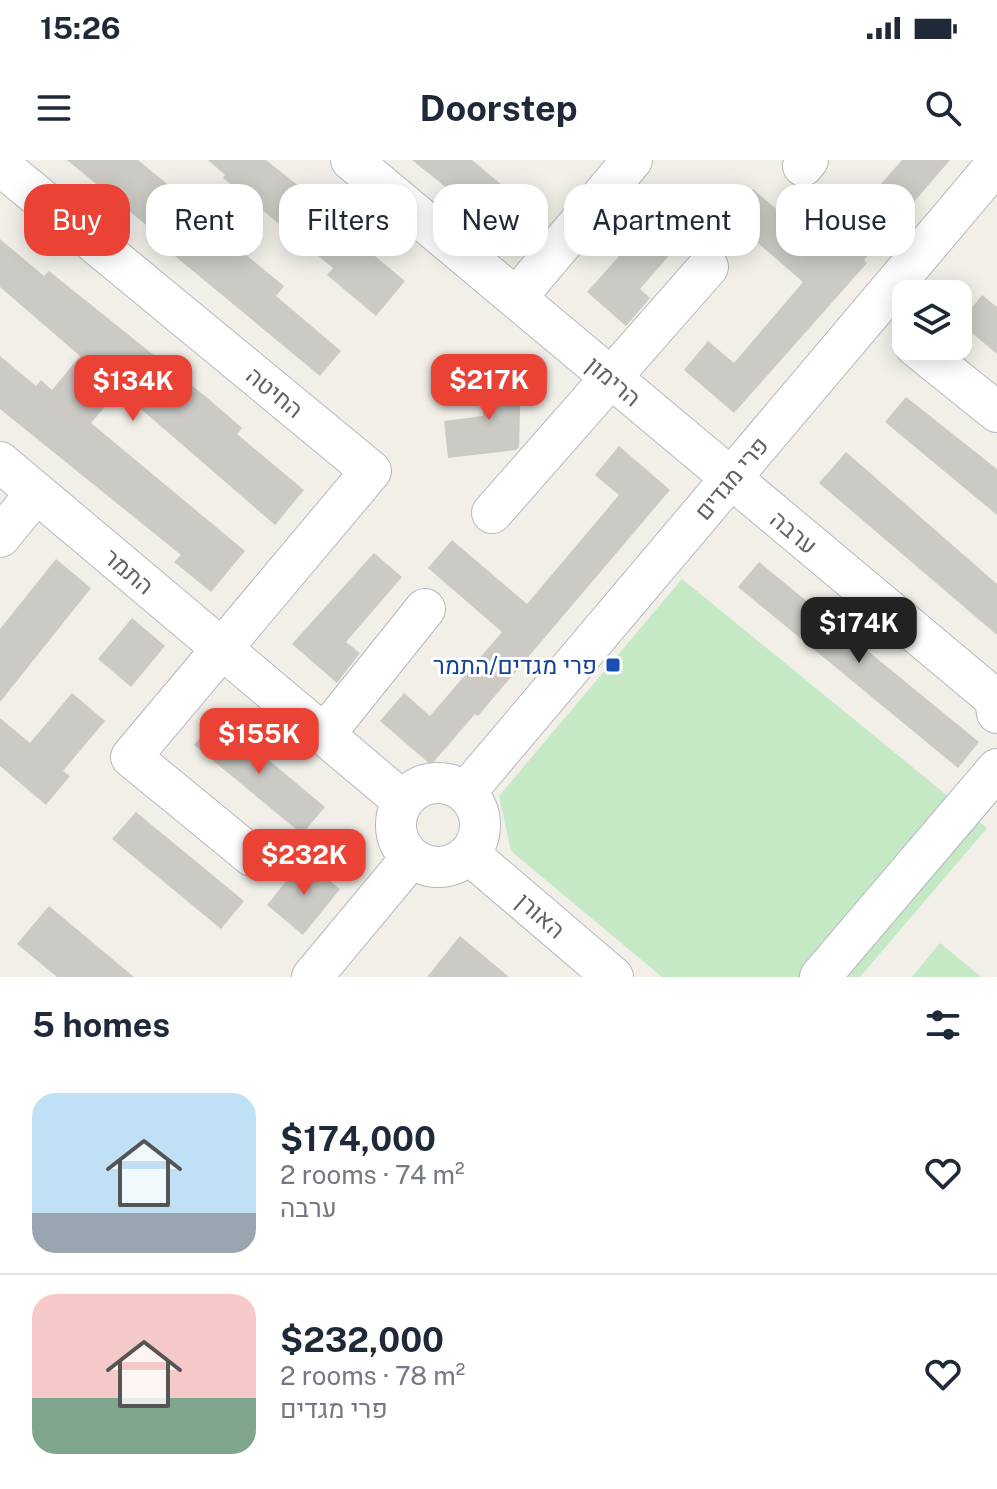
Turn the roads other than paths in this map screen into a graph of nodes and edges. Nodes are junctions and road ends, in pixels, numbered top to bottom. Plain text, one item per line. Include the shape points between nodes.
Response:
1 (351, 160) edge
2 (632, 160) edge
3 (997, 163) edge
4 (0, 165) edge
5 (708, 267) dead end
6 (516, 298) junction
7 (872, 311) junction
8 (892, 327) edge
9 (932, 360) edge
10 (611, 378) junction
11 (997, 412) edge
12 (0, 462) edge
13 (730, 478) junction
14 (36, 493) junction
15 (492, 513) dead end
16 (0, 537) edge
17 (425, 609) dead end
18 (222, 649) junction
19 (997, 713) edge
20 (324, 735) junction
21 (997, 769) edge
22 (465, 793) junction
23 (403, 801) junction
24 (469, 854) junction
25 (252, 856) dead end
26 (411, 858) junction
27 (312, 977) edge
28 (613, 977) edge
29 (820, 977) edge

1 - 6 street, הרימון
2 - 6 street
3 - 7 street, פרי מגדים
4 - 18 street, החיטה via 371,471
5 - 10 street
6 - 10 street, הרימון
7 - 8 street
7 - 13 street, פרי מגדים
9 - 11 street
10 - 13 street, הרימון
10 - 15 street
12 - 14 street, התמר
13 - 19 street, ערבה via 995,699
13 - 22 street, פרי מגדים
14 - 16 street
14 - 18 street, התמר
17 - 20 street
18 - 20 street, התמר
18 - 25 street via 131,757
20 - 23 street, התמר
21 - 29 street
22 - 23 street via 440,783 413,791
22 - 24 street via 480,822 478,841
23 - 26 street via 397,837
24 - 26 street via 447,867
24 - 28 street, האורן
26 - 27 street

